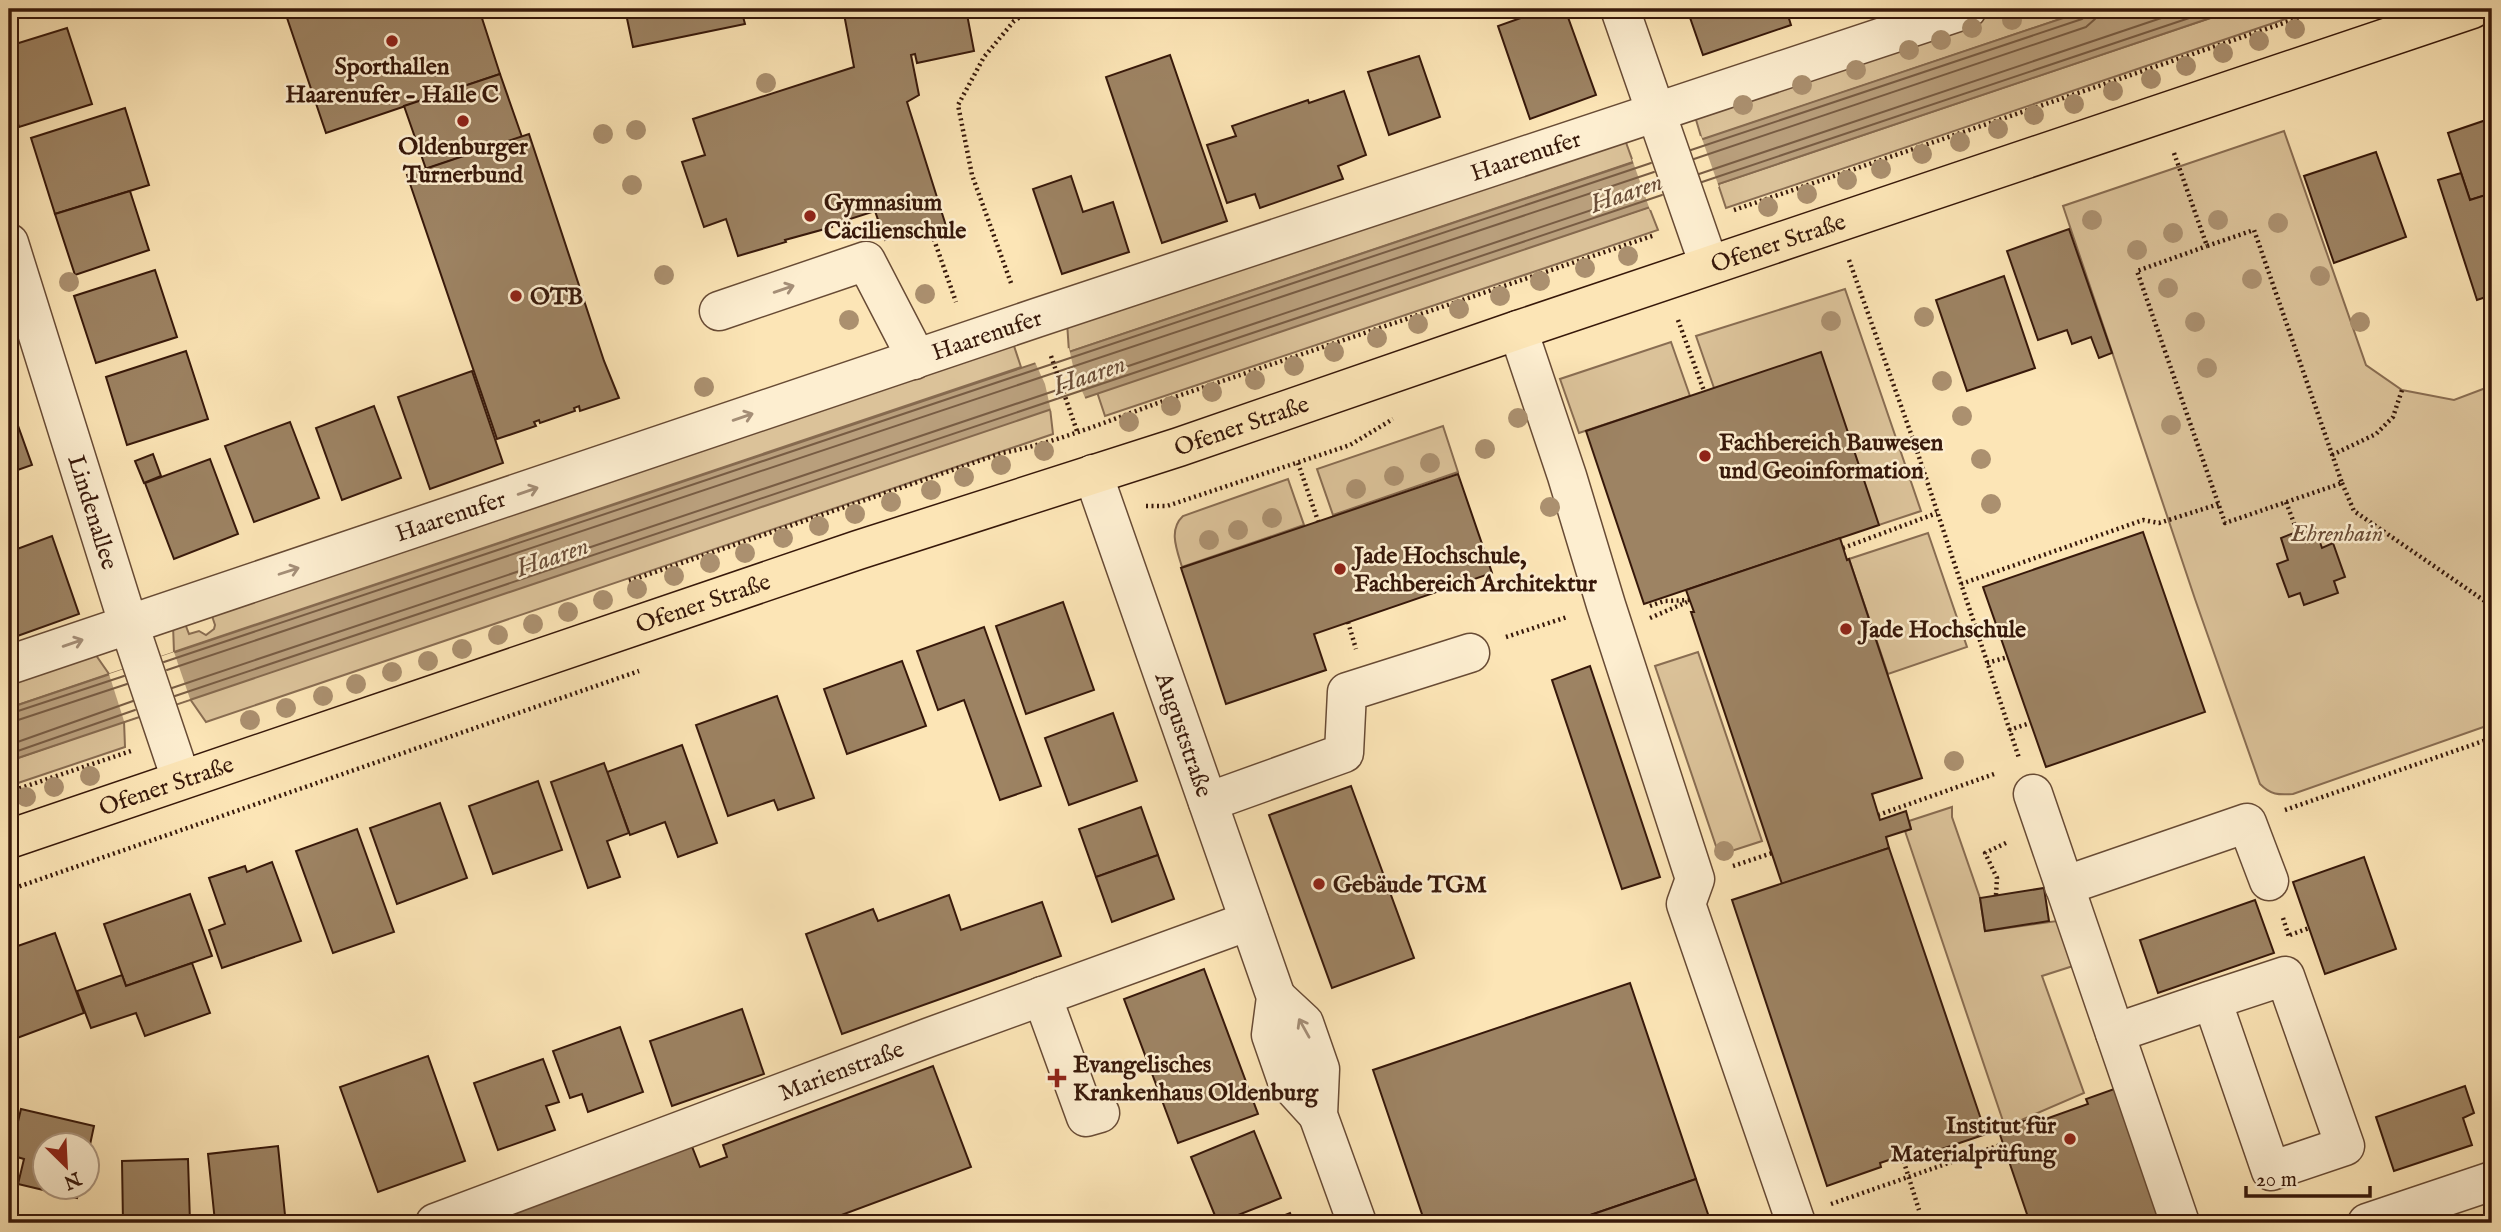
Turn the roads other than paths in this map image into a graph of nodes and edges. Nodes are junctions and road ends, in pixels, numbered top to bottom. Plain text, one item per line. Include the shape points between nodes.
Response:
1 (1620, 9) edge
2 (1967, 9) edge
3 (2472, 9) edge
4 (1661, 129) junction
5 (9, 243) edge
6 (1709, 265) junction
7 (719, 311) dead end
8 (1518, 330) junction
9 (914, 360) junction
10 (1093, 474) junction
11 (129, 625) junction
12 (1470, 653) dead end
13 (9, 665) edge
14 (181, 779) junction
15 (2027, 779) road end
16 (1208, 803) junction
17 (9, 839) edge
18 (2269, 881) dead end
19 (2064, 886) junction
20 (1249, 921) junction
21 (1041, 996) junction
22 (2211, 1000) junction
23 (2115, 1033) junction
24 (1100, 1113) dead end
25 (2492, 1181) edge
26 (1795, 1220) edge
27 (435, 1223) edge
28 (1357, 1223) edge
29 (2180, 1223) edge
30 (2367, 1223) edge

1 - 4 street
2 - 4 street, Haarenufer
3 - 6 main road, Ofener Straße
4 - 6 street
4 - 9 street, Haarenufer via 1043,334 969,341
5 - 11 street, Lindenallee
6 - 8 main road, Ofener Straße
7 -> 9 street via 866,261
8 - 10 main road, Ofener Straße
8 - 26 street via 1695,879 1686,904
11 -> 9 street, Haarenufer
10 - 14 main road, Ofener Straße
10 - 16 street, Auguststraße
13 -> 11 street, Haarenufer
11 - 14 street, Lindenallee
12 - 16 street via 1347,692 1344,753
14 - 17 main road, Ofener Straße
15 - 19 street
16 - 20 street, Auguststraße
18 - 19 street via 2247,823
19 - 23 street
20 - 21 street, Marienstraße
20 - 28 street, Auguststraße via 1276,997 1304,1023 1320,1069 1318,1115
21 - 24 street via 1086,1117
21 - 27 street, Marienstraße
22 - 22 street via 2271,1171 2344,1146 2285,976
22 - 23 street
23 - 29 street
25 - 30 street

